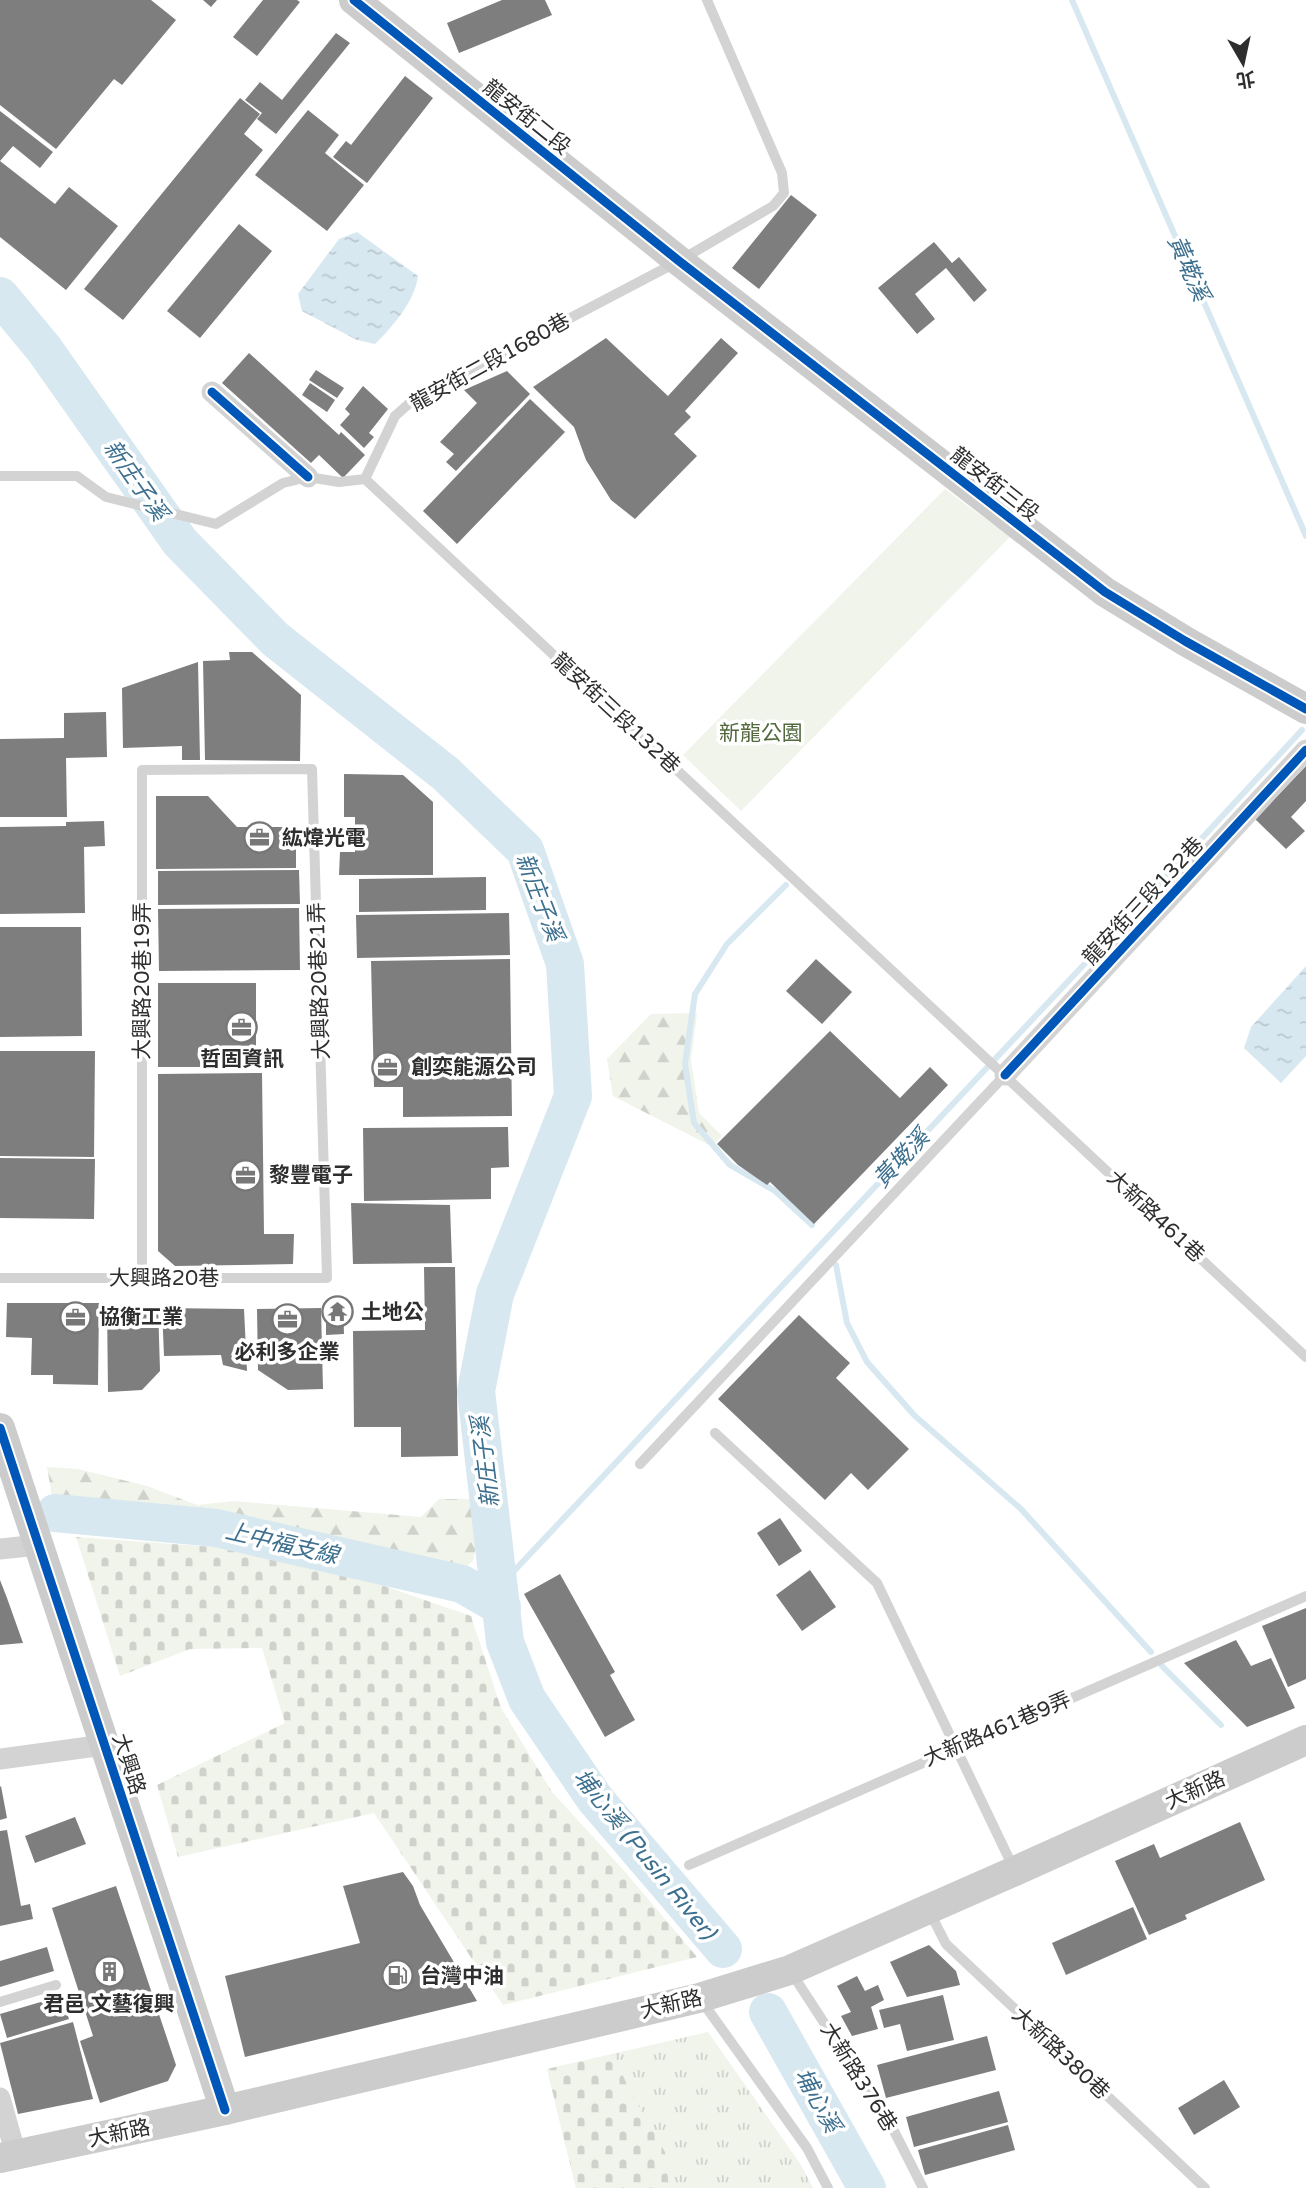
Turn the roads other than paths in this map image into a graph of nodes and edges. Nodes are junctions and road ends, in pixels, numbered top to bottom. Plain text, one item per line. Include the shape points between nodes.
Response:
1 (354, 0) edge
2 (707, 0) edge
3 (679, 261) junction
4 (212, 392) dead end
5 (0, 477) edge
6 (308, 477) junction
7 (365, 480) junction
8 (1306, 709) edge
9 (1306, 750) edge
10 (228, 770) joint
11 (1005, 1075) junction
12 (0, 1278) edge
13 (142, 1278) junction
14 (327, 1278) joint
15 (1306, 1357) edge
16 (0, 1428) edge
17 (715, 1433) dead end
18 (640, 1464) dead end
19 (38, 1545) junction
20 (0, 1549) edge
21 (1306, 1595) edge
22 (1306, 1740) edge
23 (104, 1745) junction
24 (954, 1748) junction
25 (0, 1759) edge
26 (690, 1865) dead end
27 (1015, 1871) junction
28 (928, 1910) junction
29 (785, 1971) junction
30 (56, 1985) dead end
31 (706, 1996) junction
32 (0, 2002) edge
33 (0, 2098) edge
34 (225, 2110) junction
35 (8, 2156) edge
36 (828, 2188) edge
37 (923, 2188) edge
38 (1205, 2188) edge

1 - 3 street, 龍安街二段
2 - 3 lane, 龍安街二段1680巷 via 782,173 784,193 773,206
3 - 7 lane, 龍安街二段1680巷 via 412,401 395,416
3 - 8 street, 龍安街三段 via 1105,592
4 - 6 street
5 - 6 lane via 76,476 106,496 216,524 283,483
6 - 7 lane
7 - 11 lane, 龍安街三段132巷
9 - 11 street, 龍安街三段132巷
10 - 13 lane, 大興路20巷19弄 via 142,770
10 - 14 lane, 大興路20巷21弄 via 312,768
11 - 15 lane, 大新路461巷
11 - 18 lane
12 - 13 lane, 大興路20巷
13 - 14 lane, 大興路20巷
16 - 19 street, 大興路 via 12,1483
17 - 24 lane via 877,1583
19 - 20 street
19 - 23 street, 大興路
21 - 24 lane, 大新路461巷9弄
22 - 27 street, 大新路
23 - 25 street
23 - 34 street, 大興路
24 - 26 lane, 大新路461巷9弄
24 - 27 lane
27 - 28 street, 大新路
28 - 29 street, 大新路
28 - 38 lane, 大新路380巷 via 946,1944
29 - 31 street, 大新路
29 - 37 lane, 大新路376巷 via 892,2127
30 - 32 lane
31 - 34 street, 大新路
31 - 36 lane via 807,2148
33 - 35 street
34 - 35 street, 大新路

